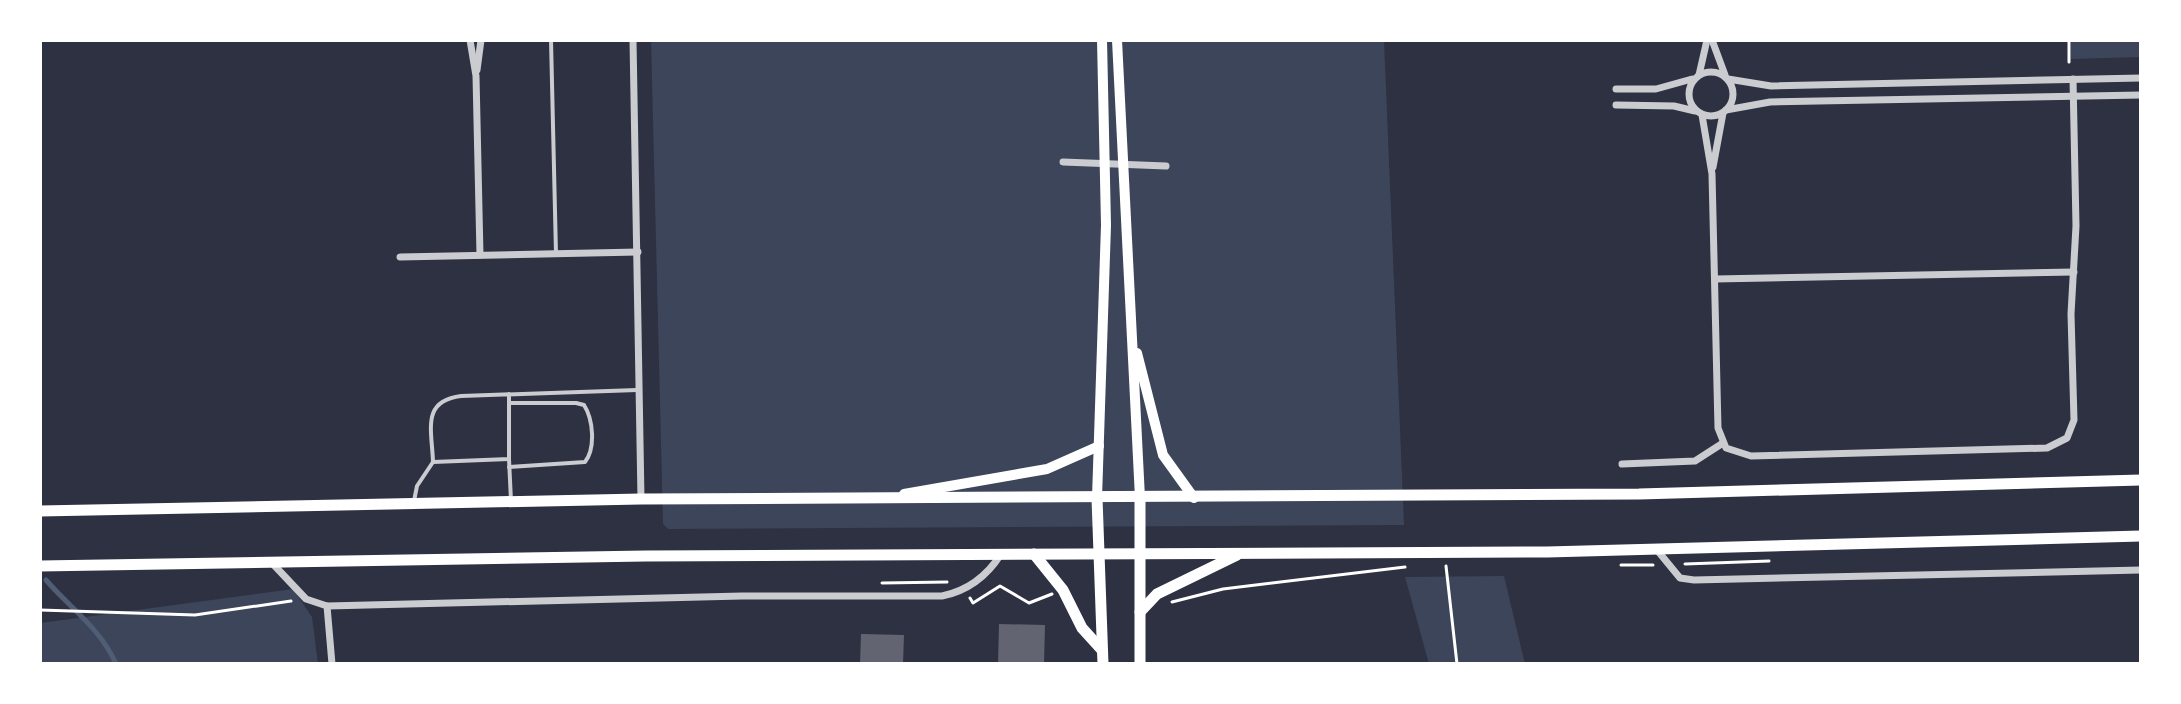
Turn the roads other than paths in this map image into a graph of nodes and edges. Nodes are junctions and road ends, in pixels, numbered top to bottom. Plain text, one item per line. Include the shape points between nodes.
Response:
1 (470, 40) edge
2 (481, 40) edge
3 (551, 40) edge
4 (633, 40) edge
5 (1102, 40) edge
6 (1117, 40) edge
7 (1710, 40) edge
8 (476, 76) junction
9 (1698, 76) junction
10 (2141, 78) edge
11 (1728, 79) junction
12 (2073, 79) junction
13 (1616, 89) dead end
14 (2141, 95) edge
15 (2073, 97) junction
16 (1616, 105) dead end
17 (1725, 112) junction
18 (1699, 113) junction
19 (1063, 162) dead end
20 (1105, 165) junction
21 (1123, 165) junction
22 (1166, 166) dead end
23 (1712, 174) junction
24 (638, 252) junction
25 (556, 254) junction
26 (480, 255) junction
27 (400, 257) dead end
28 (2074, 272) junction
29 (1715, 279) junction
30 (1131, 331) junction
31 (640, 390) junction
32 (509, 394) junction
33 (509, 403) junction
34 (1723, 443) junction
35 (1099, 446) junction
36 (509, 459) junction
37 (433, 462) junction
38 (1622, 464) dead end
39 (509, 467) junction
40 (2141, 480) edge
41 (882, 498) junction
42 (1097, 498) junction
43 (1140, 498) junction
44 (1194, 498) junction
45 (641, 499) junction
46 (511, 501) junction
47 (414, 504) junction
48 (40, 511) edge
49 (2141, 536) edge
50 (1657, 550) junction
51 (1241, 553) junction
52 (1001, 554) junction
53 (1034, 554) junction
54 (1098, 554) junction
55 (1140, 554) junction
56 (270, 561) junction
57 (40, 566) edge
58 (2141, 570) edge
59 (327, 606) junction
60 (1140, 612) junction
61 (1103, 651) junction
62 (332, 664) edge
63 (1103, 664) edge
64 (1140, 664) edge

1 - 8 street
2 - 8 street
3 - 25 lane
4 - 24 street
5 - 20 main road
6 - 21 main road
7 - 9 street
7 - 11 street
8 - 26 street
9 - 11 street via 1714,72
9 - 13 street via 1656,89
9 - 18 street via 1689,99
10 - 12 street
11 - 12 street via 1771,86
11 - 17 street via 1733,92
12 - 15 street
14 - 15 street
15 - 17 street via 1770,102
15 - 28 street
16 - 18 street via 1674,106
17 - 18 street via 1713,117
17 - 23 street
18 - 23 street
19 - 20 street
20 - 21 street
20 - 35 main road
21 - 22 street
21 - 30 main road
23 - 29 street
24 - 25 street
24 - 31 street
25 - 26 street
26 - 27 street
28 - 29 street
28 - 34 street via 2073,426 2056,446 1751,456 1734,453
29 - 34 street via 1717,416
30 - 43 main road
30 - 44 main road via 1163,455
31 - 32 lane
31 - 45 street
32 - 33 lane
32 - 37 lane via 461,396 436,404 431,415
33 - 36 lane
33 - 39 lane via 576,403 584,405 591,421 591,450 585,462
34 - 38 street via 1695,461
35 - 41 main road via 1047,469
35 - 42 main road
36 - 37 lane
36 - 39 lane
37 - 47 lane via 417,486
39 - 46 lane
40 - 44 main road via 1639,494
41 - 42 main road
41 - 45 main road
42 - 43 main road
42 - 54 main road
43 - 44 main road
43 - 55 main road
45 - 46 main road
46 - 47 main road
47 - 48 main road
49 - 50 main road
50 - 51 main road
50 - 58 street via 1680,578 1694,580
51 - 55 main road
51 - 60 main road via 1157,594
52 - 53 main road
52 - 56 main road
52 - 59 street via 990,570 965,588 932,597
53 - 54 main road
53 - 61 main road
54 - 55 main road
54 - 61 main road
55 - 60 main road
56 - 57 main road
56 - 59 street via 306,599
59 - 62 street
60 - 64 main road
61 - 63 main road

